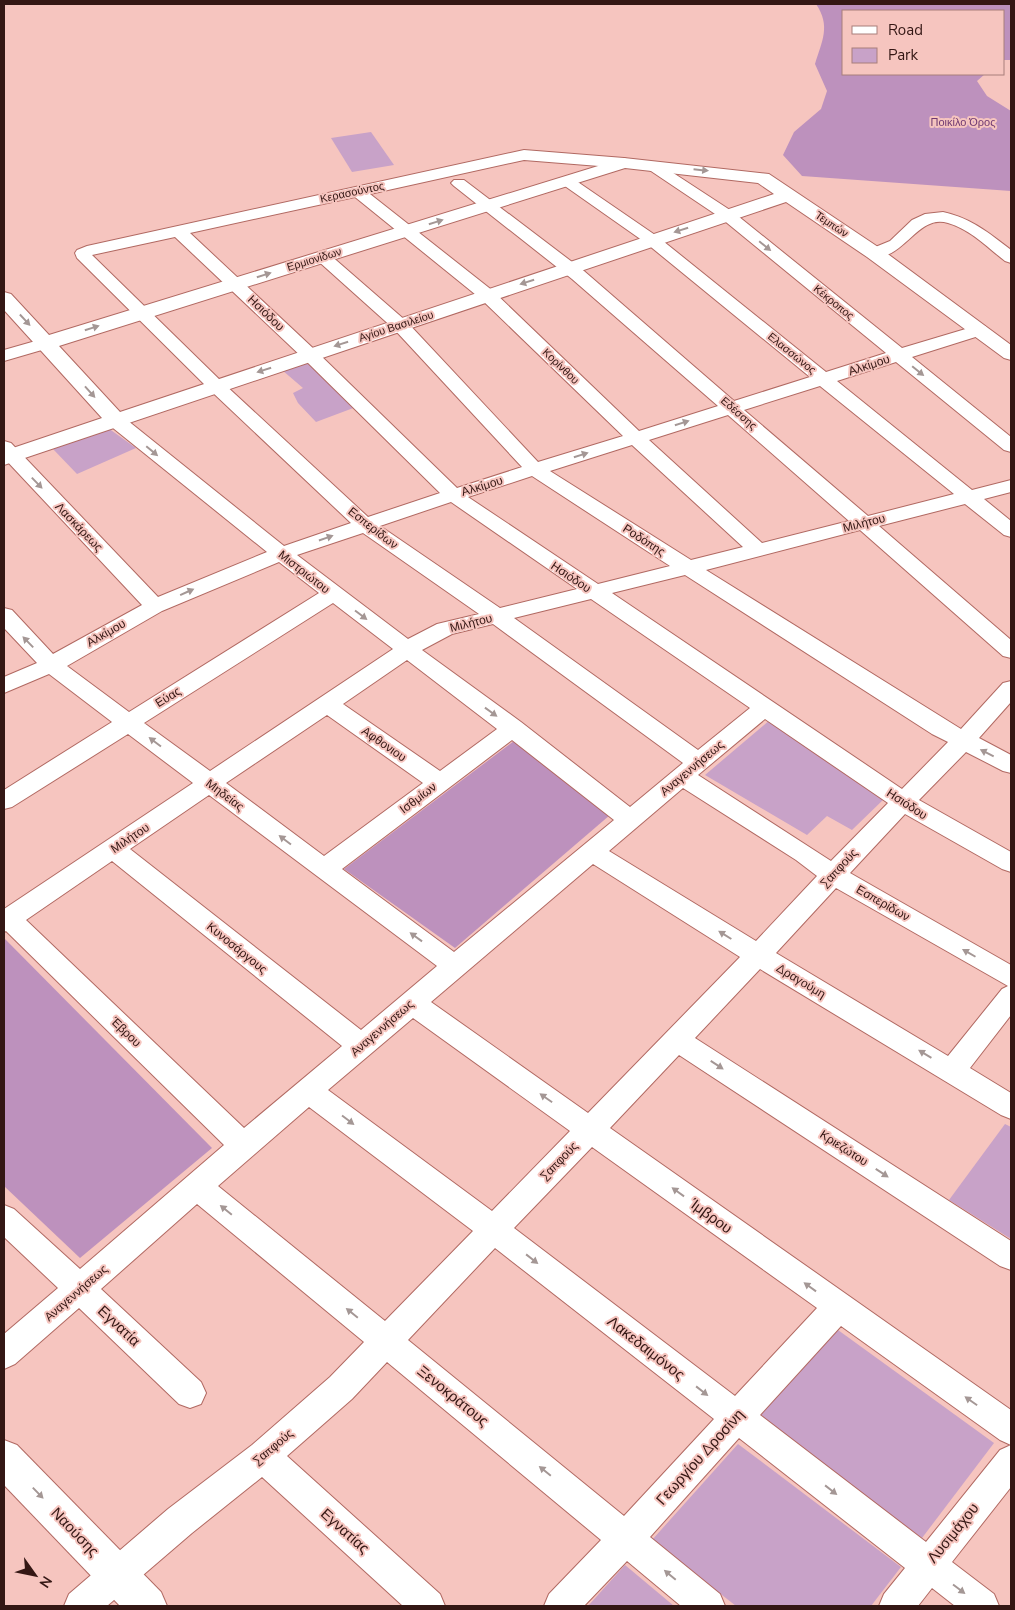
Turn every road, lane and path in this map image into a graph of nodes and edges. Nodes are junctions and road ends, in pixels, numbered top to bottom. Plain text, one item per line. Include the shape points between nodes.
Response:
1 (624, 163) junction
2 (653, 166) junction
3 (568, 181) junction
4 (460, 183) dead end
5 (357, 191) junction
6 (788, 195) junction
7 (490, 205) junction
8 (728, 215) junction
9 (178, 231) junction
10 (407, 231) junction
11 (652, 240) junction
12 (874, 252) junction
13 (83, 253) joint
14 (323, 257) junction
15 (1011, 258) edge
16 (570, 268) junction
17 (236, 284) junction
18 (487, 295) junction
19 (4, 298) edge
20 (141, 313) junction
21 (400, 324) junction
22 (979, 330) junction
23 (46, 343) junction
24 (310, 354) junction
25 (1011, 354) edge
26 (899, 355) junction
27 (4, 356) edge
28 (824, 379) junction
29 (216, 386) junction
30 (732, 407) junction
31 (115, 420) junction
32 (636, 438) junction
33 (1011, 446) edge
34 (6, 453) edge
35 (535, 470) junction
36 (1011, 486) edge
37 (453, 495) junction
38 (967, 497) junction
39 (862, 524) junction
40 (365, 525) junction
41 (1011, 531) edge
42 (758, 549) junction
43 (280, 554) junction
44 (688, 568) junction
45 (593, 592) junction
46 (332, 594) junction
47 (155, 606) junction
48 (4, 615) edge
49 (497, 616) junction
50 (407, 650) junction
51 (1011, 651) edge
52 (51, 665) junction
53 (4, 686) edge
54 (1011, 688) edge
55 (328, 704) junction
56 (765, 707) junction
57 (128, 722) junction
58 (513, 728) junction
59 (963, 741) junction
60 (1011, 766) edge
61 (690, 770) junction
62 (439, 782) junction
63 (210, 784) junction
64 (4, 801) edge
65 (903, 802) junction
66 (630, 820) junction
67 (113, 849) junction
68 (592, 852) junction
69 (1011, 863) edge
70 (324, 869) junction
71 (833, 875) junction
72 (6, 920) edge
73 (758, 955) junction
74 (455, 966) junction
75 (1011, 977) edge
76 (1011, 996) edge
77 (412, 1003) junction
78 (676, 1039) junction
79 (362, 1046) junction
80 (952, 1071) junction
81 (309, 1091) junction
82 (1011, 1107) edge
83 (590, 1129) junction
84 (243, 1146) junction
85 (198, 1187) junction
86 (4, 1218) edge
87 (493, 1230) junction
88 (1011, 1257) edge
89 (80, 1290) junction
90 (838, 1307) junction
91 (387, 1342) junction
92 (4, 1354) edge
93 (190, 1393) dead end
94 (736, 1418) junction
95 (1011, 1429) edge
96 (263, 1456) junction
97 (4, 1458) edge
98 (1011, 1461) edge
99 (626, 1538) junction
100 (927, 1565) junction
101 (117, 1576) junction
102 (81, 1606) edge
103 (146, 1606) edge
104 (428, 1606) edge
105 (561, 1606) edge
106 (708, 1606) edge
107 (896, 1606) edge
108 (982, 1606) edge

1 - 2 street, Τεμπών
1 - 3 street, Ερμιονίδων
1 - 5 street, Κερασούντος via 524,155
2 -> 6 street, Τεμπών via 763,178
2 - 8 street, Κέκροπος
3 - 7 street, Ερμιονίδων
3 - 11 street, Ελασσώνος
4 - 7 street, Εδέσσης
5 - 9 street, Κερασούντος via 278,215
5 - 10 street, Κορίνθου
6 - 8 street, Αγίου Βασιλείου
6 - 12 street, Τεμπών
10 -> 7 street, Ερμιονίδων
7 - 16 street, Εδέσσης
8 -> 11 street, Αγίου Βασιλείου
8 -> 26 street, Κέκροπος
9 - 13 street, Κερασούντος
9 - 17 street, Ησιόδου
10 - 14 street, Ερμιονίδων
10 - 18 street, Κορίνθου
11 - 16 street, Αγίου Βασιλείου
11 - 28 street, Ελασσώνος
12 - 15 street via 898,243 917,224 944,216 956,218
12 - 22 street, Τεμπών
13 - 20 street, Εσπερίδων
17 -> 14 street, Ερμιονίδων
14 - 21 street, Ροδόπης
16 -> 18 street, Αγίου Βασιλείου
16 - 30 street, Εδέσσης
17 - 20 street, Ερμιονίδων
17 - 24 street, Ησιόδου
18 - 21 street, Αγίου Βασιλείου
18 - 32 street, Κορίνθου
19 -> 23 street, Μιστριώτου
23 -> 20 street, Ερμιονίδων
20 - 29 street, Εσπερίδων
21 -> 24 street, Αγίου Βασιλείου
21 - 35 street, Ροδόπης
22 - 25 street, Τεμπών
22 - 26 street, Αλκίμου
23 - 27 street, Ερμιονίδων
23 -> 31 street, Μιστριώτου
24 -> 29 street, Αγίου Βασιλείου
24 - 37 street, Ησιόδου
26 - 28 street, Αλκίμου
26 -> 33 street, Κέκροπος
28 - 30 street, Αλκίμου
28 - 38 street, Ελασσώνος
29 - 31 street, Αγίου Βασιλείου
29 - 40 street, Εσπερίδων
32 -> 30 street, Αλκίμου
30 - 39 street, Εδέσσης
31 - 34 street, Αγίου Βασιλείου
31 -> 43 street, Μιστριώτου
35 -> 32 street, Αλκίμου
32 - 42 street, Κορίνθου
34 -> 47 street, Λασκάρεως
35 - 37 street, Αλκίμου
35 - 44 street, Ροδόπης
36 - 38 street, Μιλήτου
37 - 40 street, Αλκίμου
37 - 45 street, Ησιόδου
38 - 39 street, Μιλήτου
38 - 41 street, Ελασσώνος
39 - 42 street, Μιλήτου
39 - 51 street, Εδέσσης
43 -> 40 street, Αλκίμου
40 - 49 street, Εσπερίδων
42 - 44 street, Μιλήτου
43 - 46 street, Μιστριώτου
47 -> 43 street, Αλκίμου
44 - 45 street, Μιλήτου
44 - 59 street, Ροδόπης
45 - 49 street, Μιλήτου
45 - 56 street, Ησιόδου
46 -> 50 street, Μιστριώτου
46 - 57 street, Εύας
47 - 52 street, Αλκίμου
52 -> 48 street, Μηδείας
49 - 50 street, Μιλήτου via 445,629
49 - 61 street, Εσπερίδων
50 - 55 street, Μιλήτου
50 -> 58 street, Μιστριώτου
52 - 53 street, Αλκίμου
52 - 57 street, Μηδείας
54 - 59 street, Σαπφούς
55 - 62 street, Αφθονιου
55 - 63 street, Μιλήτου
56 - 61 street, Αναγεννήσεως
56 - 65 street, Ησιόδου
63 -> 57 street, Μηδείας
57 - 64 street, Εύας
58 - 62 street, Ισθμίων
58 - 66 street, Μιστριώτου
60 -> 59 street, Ροδόπης
59 - 65 street, Σαπφούς
61 - 66 street, Αναγεννήσεως
61 - 71 street, Εσπερίδων
62 - 70 street, Ισθμίων
63 - 67 street, Μιλήτου
70 -> 63 street, Μηδείας
65 - 69 street, Ησιόδου
65 - 71 street, Σαπφούς
66 - 68 street, Αναγεννήσεως
67 - 72 street, Μιλήτου
67 - 79 street, Κυνοσάργους
73 -> 68 street, Δραγούμη
68 - 74 street, Αναγεννήσεως
74 -> 70 street, Μηδείας
71 - 73 street, Σαπφούς
75 -> 71 street, Εσπερίδων
72 - 84 street, Έβρου
73 - 78 street, Σαπφούς
80 -> 73 street, Δραγούμη
74 - 77 street, Αναγεννήσεως
76 - 80 street
77 - 79 street, Αναγεννήσεως
83 -> 77 street, Ίμβρου
78 - 83 street, Σαπφούς
78 -> 88 street, Κριεζώτου
79 - 81 street, Αναγεννήσεως
80 - 82 street, Δραγούμη
81 - 84 street, Αναγεννήσεως
81 -> 87 street, Λακεδαιμόνος
83 - 87 street, Σαπφούς
90 -> 83 street, Ίμβρου
84 - 85 street, Αναγεννήσεως
85 - 89 street, Αναγεννήσεως
91 -> 85 street, Ξενοκράτους
86 - 89 street, Εγνατία
87 - 91 street, Σαπφούς
87 -> 94 street, Λακεδαιμόνος
89 - 92 street, Αναγεννήσεως
89 - 93 street, Εγνατία
90 - 94 street, Γεωργίου Δροσίνη
95 -> 90 street, Ίμβρου
91 - 96 street, Σαπφούς via 341,1388
99 -> 91 street, Ξενοκράτους
94 - 99 street, Γεωργίου Δροσίνη
94 -> 100 street, Λακεδαιμόνος
96 - 101 street, Σαπφούς
96 - 104 street, Εγνατίας
97 -> 101 street, Ναούσης
98 - 100 street, Λυσιμάχου
99 - 105 street, Γεωργίου Δροσίνη
106 -> 99 street, Ξενοκράτους
100 - 107 street, Λυσιμάχου
100 -> 108 street, Λακεδαιμόνος
101 - 102 street, Σαπφούς
101 - 103 street, Ναούσης

